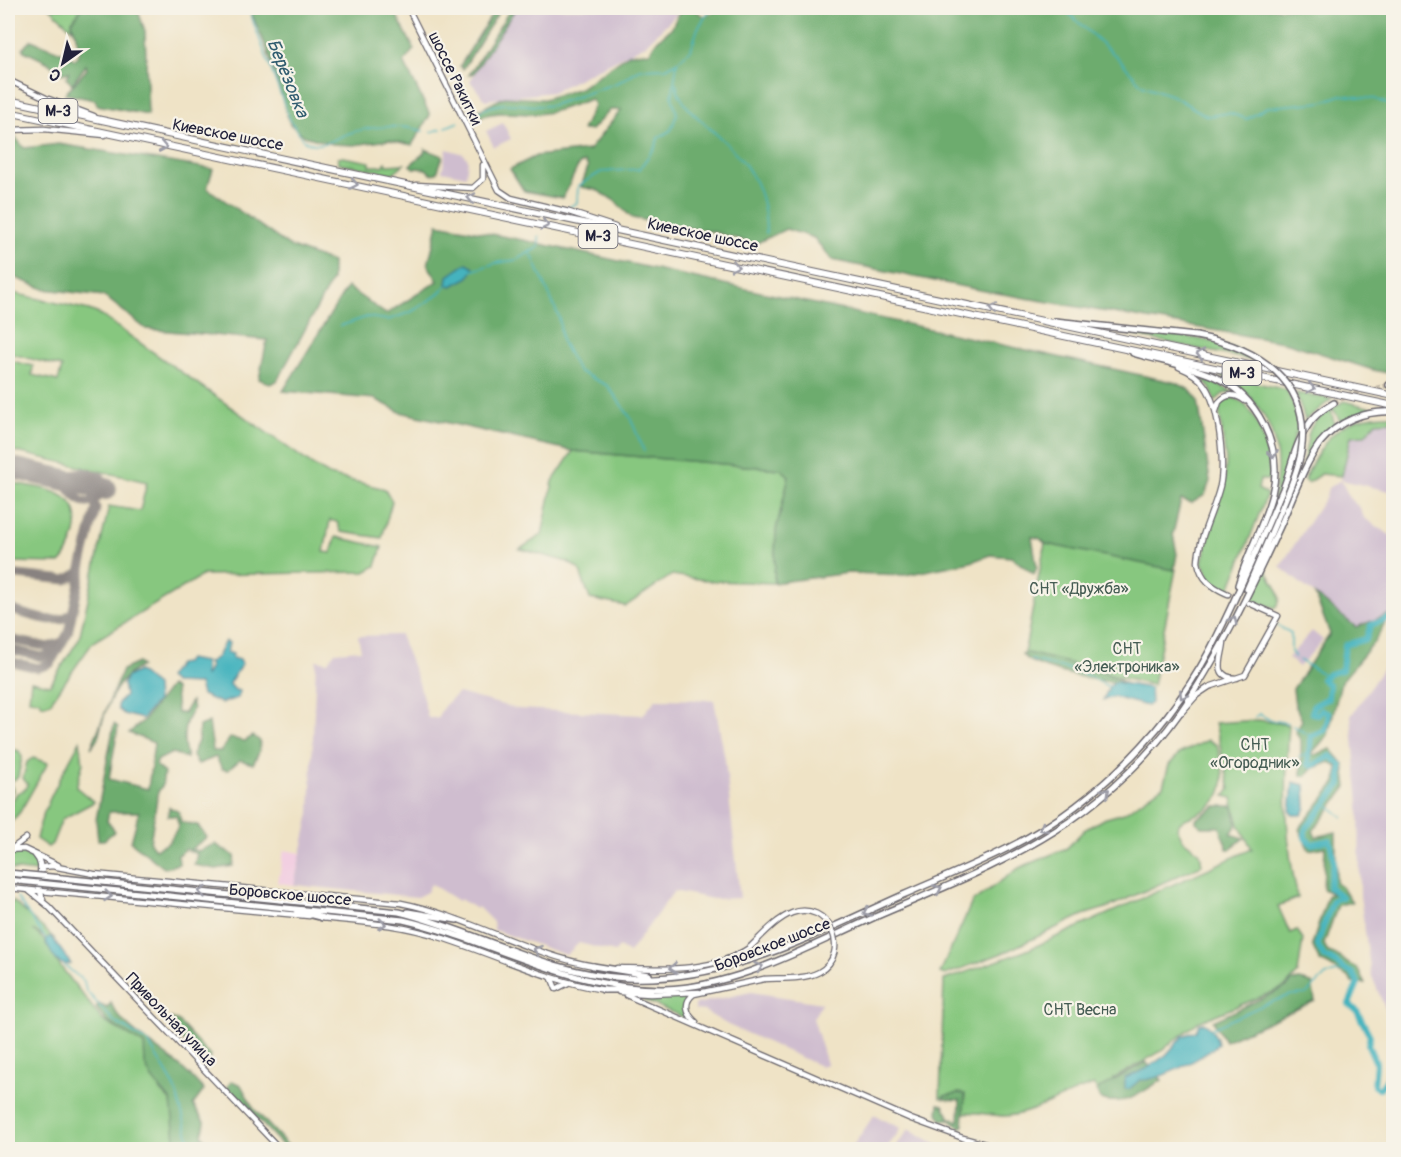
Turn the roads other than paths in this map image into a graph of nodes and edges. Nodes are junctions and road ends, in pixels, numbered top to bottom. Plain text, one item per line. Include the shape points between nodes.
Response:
1 (408, 8) edge
2 (8, 80) edge
3 (8, 100) edge
4 (8, 112) edge
5 (108, 122) junction
6 (8, 130) edge
7 (105, 135) junction
8 (482, 160) junction
9 (413, 185) junction
10 (631, 232) junction
11 (1050, 322) junction
12 (1090, 341) junction
13 (1175, 365) junction
14 (1394, 396) edge
15 (1334, 403) tunnel mouth
16 (1394, 406) edge
17 (1255, 410) junction
18 (1394, 412) edge
19 (1216, 416) junction
20 (1228, 594) dead end
21 (1234, 598) junction
22 (1245, 602) junction
23 (1225, 638) junction
24 (1245, 675) junction
25 (1178, 715) junction
26 (10, 850) edge
27 (32, 852) junction
28 (69, 871) junction
29 (8, 873) edge
30 (39, 874) junction
31 (8, 879) edge
32 (8, 888) edge
33 (23, 889) junction
34 (34, 890) junction
35 (50, 891) junction
36 (169, 892) junction
37 (46, 904) junction
38 (277, 907) junction
39 (399, 912) junction
40 (324, 918) junction
41 (457, 920) junction
42 (593, 966) junction
43 (546, 976) junction
44 (669, 977) junction
45 (570, 983) junction
46 (662, 989) junction
47 (603, 990) junction
48 (699, 992) junction
49 (714, 1032) junction
50 (281, 1149) edge
51 (1007, 1149) edge

1 - 8 main road, шоссе Ракитки
2 - 5 main road
3 - 5 highway, Киевское шоссе / М-3
4 - 7 highway, Киевское шоссе / М-3
5 - 9 highway, Киевское шоссе / М-3
6 - 7 main road
7 -> 12 highway, Киевское шоссе / М-3
8 - 9 main road via 483,179 473,188
8 - 10 main road, шоссе Ракитки via 499,190 511,198
10 -> 9 highway, Киевское шоссе / М-3
11 -> 10 highway, Киевское шоссе / М-3
14 -> 11 highway, Киевское шоссе / М-3
11 - 22 main road, bridge via 1196,336 1230,344 1256,355 1279,374 1293,394 1302,424 1297,468
12 - 13 main road
12 -> 16 highway, Киевское шоссе / М-3
13 - 17 main road via 1216,377 1242,395
13 - 19 main road via 1201,380
15 - 21 main road via 1304,431
17 - 19 main road via 1231,395 1219,402
17 -> 21 main road via 1271,444 1274,485
18 - 22 main road via 1351,419 1322,441
19 - 20 main road via 1221,477 1198,562 1205,580
21 -> 44 main road, Боровское шоссе via 1206,658 1164,720 1110,777 1057,820 985,859 768,955 720,970
23 -> 22 main road, Боровское шоссе
22 - 24 main road via 1278,616
23 - 24 main road via 1220,670 1232,678
23 - 25 main road, Боровское шоссе
24 - 25 main road via 1209,687
46 -> 25 main road, Боровское шоссе via 708,982 770,963 1017,852 1067,823 1103,794
26 - 27 main road
26 - 27 main road via 26,838
27 - 28 main road
27 - 30 main road via 40,861
28 - 30 main road via 48,866
28 - 41 main road via 401,903
29 - 36 main road, Боровское шоссе, bridge
30 - 34 main road
31 - 36 main road, Боровское шоссе, bridge
32 - 33 main road
33 - 34 main road
33 - 37 main road via 32,891
34 - 35 main road
34 - 37 main road
35 - 37 main road via 44,897
35 -> 40 main road
36 - 38 main road, Боровское шоссе
39 -> 36 main road, Боровское шоссе
37 - 50 main road, Привольная улица
38 - 40 main road
38 - 46 main road, Боровское шоссе via 403,920 563,974
39 - 41 main road
39 - 44 main road, Боровское шоссе via 439,922 568,969 620,978
40 -> 43 main road via 388,924 426,933
42 -> 41 main road via 542,952
42 - 44 main road
48 -> 42 main road, bridge via 822,970 835,950 833,930 819,915 795,912 749,948 728,959 681,968
43 - 45 main road
43 - 45 main road via 554,981 556,989
45 - 47 main road
46 - 47 main road
47 - 48 main road via 639,994
47 - 49 main road via 632,997
48 - 49 main road via 689,999 687,1011
49 - 51 main road via 911,1119

